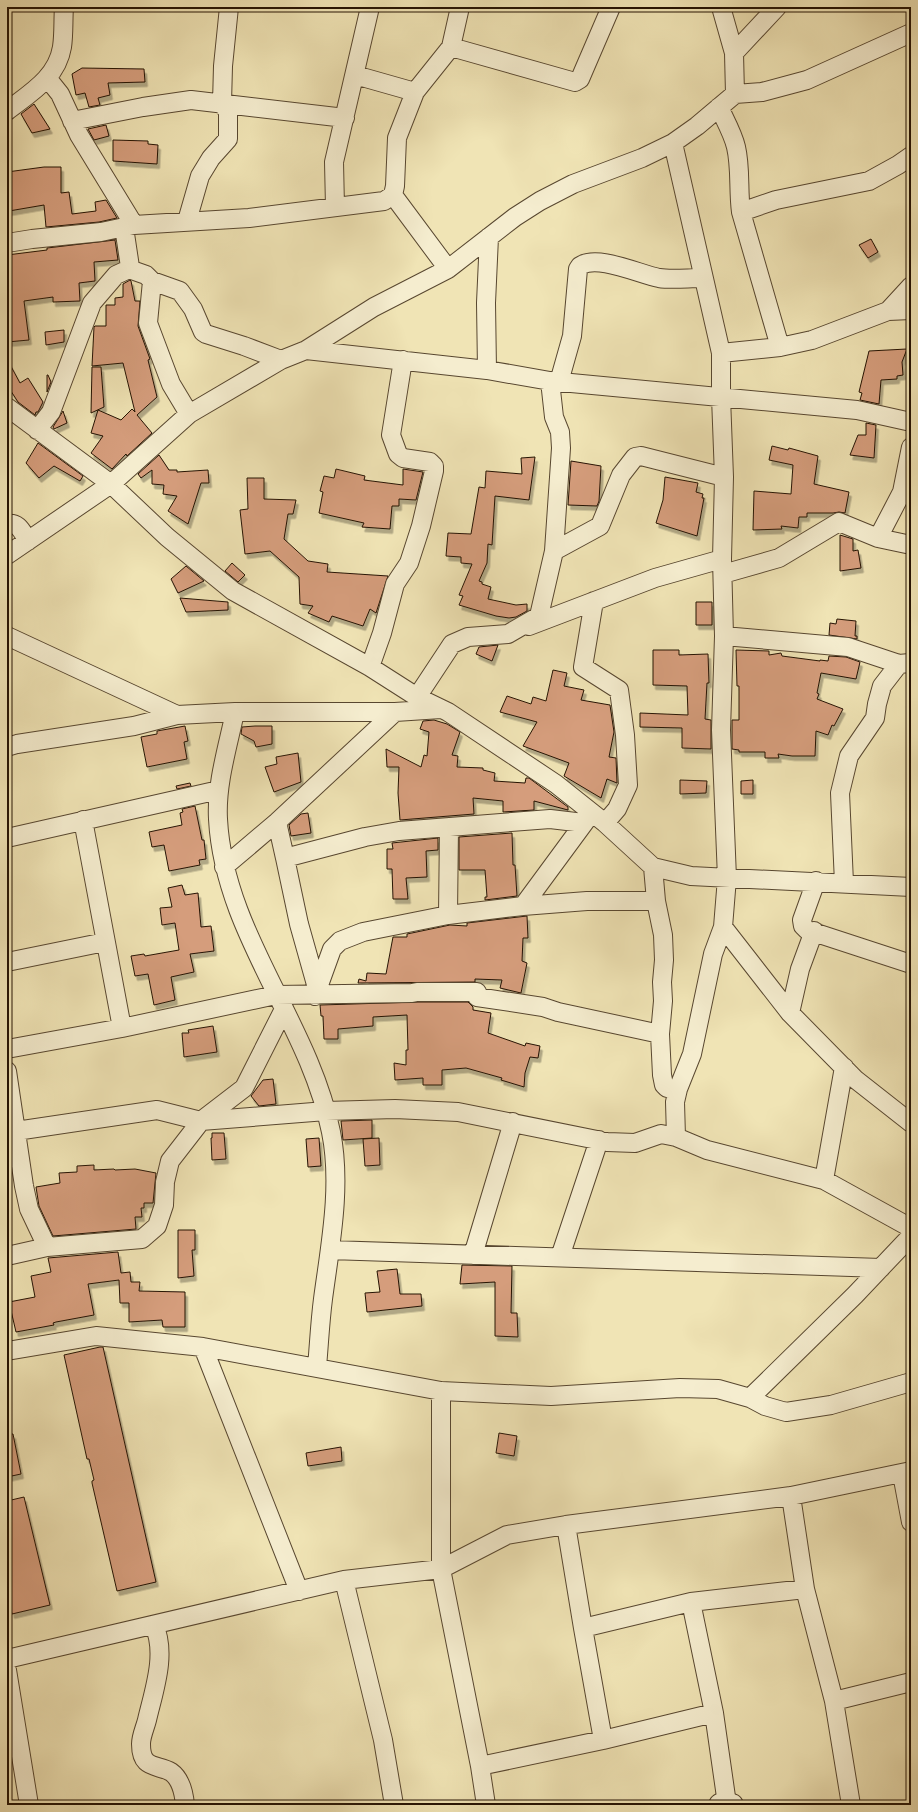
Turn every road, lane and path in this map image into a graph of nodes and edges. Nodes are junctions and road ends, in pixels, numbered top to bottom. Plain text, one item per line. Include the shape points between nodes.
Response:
1 (64, 7) edge
2 (229, 7) edge
3 (370, 7) edge
4 (460, 7) edge
5 (611, 7) edge
6 (721, 7) edge
7 (776, 7) edge
8 (911, 33) edge
9 (451, 47) junction
10 (734, 53) junction
11 (355, 74) junction
12 (48, 79) junction
13 (415, 92) junction
14 (735, 94) junction
15 (222, 102) junction
16 (719, 107) junction
17 (7, 111) edge
18 (345, 118) junction
19 (72, 121) junction
20 (672, 143) junction
21 (911, 156) edge
22 (393, 195) junction
23 (335, 207) junction
24 (741, 212) junction
25 (186, 221) junction
26 (129, 226) junction
27 (488, 237) junction
28 (7, 243) edge
29 (129, 269) junction
30 (448, 269) junction
31 (702, 278) junction
32 (152, 281) junction
33 (911, 286) edge
34 (911, 310) edge
35 (888, 311) junction
36 (780, 347) junction
37 (306, 350) junction
38 (721, 353) junction
39 (281, 360) junction
40 (402, 360) junction
41 (487, 370) junction
42 (555, 381) junction
43 (721, 397) junction
44 (7, 407) edge
45 (189, 414) junction
46 (911, 422) edge
47 (37, 430) junction
48 (911, 447) edge
49 (724, 477) junction
50 (111, 484) junction
51 (907, 495) edge
52 (7, 524) edge
53 (878, 538) junction
54 (28, 541) junction
55 (911, 545) edge
56 (554, 550) junction
57 (7, 555) edge
58 (722, 567) junction
59 (594, 601) junction
60 (508, 634) junction
61 (7, 636) edge
62 (724, 636) junction
63 (905, 663) edge
64 (370, 667) junction
65 (417, 697) junction
66 (442, 709) junction
67 (235, 712) junction
68 (395, 712) junction
69 (177, 715) junction
70 (7, 747) edge
71 (219, 790) junction
72 (83, 820) junction
73 (594, 820) junction
74 (277, 822) junction
75 (449, 827) junction
76 (7, 838) edge
77 (285, 858) junction
78 (224, 867) junction
79 (653, 867) junction
80 (727, 878) junction
81 (816, 881) junction
82 (844, 884) junction
83 (911, 887) edge
84 (656, 901) junction
85 (523, 906) junction
86 (448, 915) junction
87 (724, 927) junction
88 (814, 931) junction
89 (106, 942) junction
90 (7, 962) edge
91 (911, 964) edge
92 (316, 992) junction
93 (280, 1002) junction
94 (790, 1013) junction
95 (122, 1028) junction
96 (660, 1034) junction
97 (7, 1048) edge
98 (844, 1068) junction
99 (7, 1071) edge
100 (678, 1089) junction
101 (326, 1111) junction
102 (201, 1121) junction
103 (513, 1122) junction
104 (911, 1123) edge
105 (16, 1131) junction
106 (676, 1136) junction
107 (599, 1140) junction
108 (824, 1180) junction
109 (911, 1228) edge
110 (911, 1236) edge
111 (47, 1247) junction
112 (330, 1250) junction
113 (473, 1255) junction
114 (7, 1256) edge
115 (560, 1257) junction
116 (881, 1268) junction
117 (203, 1347) junction
118 (7, 1350) edge
119 (317, 1367) junction
120 (911, 1382) edge
121 (441, 1391) junction
122 (750, 1398) junction
123 (906, 1473) edge
124 (791, 1496) junction
125 (911, 1522) edge
126 (566, 1525) junction
127 (441, 1569) junction
128 (344, 1580) junction
129 (806, 1589) junction
130 (299, 1591) junction
131 (691, 1602) junction
132 (154, 1625) junction
133 (583, 1628) junction
134 (7, 1659) edge
135 (7, 1670) edge
136 (911, 1682) edge
137 (834, 1701) junction
138 (714, 1713) junction
139 (603, 1740) junction
140 (14, 1758) edge
141 (480, 1766) junction
142 (29, 1805) edge
143 (185, 1805) edge
144 (394, 1805) edge
145 (486, 1805) edge
146 (726, 1805) edge
147 (851, 1805) edge

1 - 12 street via 62,48 57,65
2 - 15 street
3 - 11 street
4 - 9 street
5 - 9 street via 584,72 575,82
6 - 10 street
7 - 10 street
8 - 14 street via 807,80 762,92
9 - 13 street
10 - 14 street
11 - 13 street
11 - 18 street
12 - 17 street
12 - 19 street via 60,94
13 - 22 street via 397,138
14 - 16 street
15 - 18 street
15 - 19 street via 191,100 143,106
15 - 25 street via 228,112 228,139 211,158 200,176
16 - 20 street
16 - 24 street via 736,146
18 - 23 street via 334,162
19 - 26 street
20 - 27 street via 642,158 573,184 540,201
20 - 31 street
21 - 24 street via 868,181 776,200
22 - 23 street via 384,201
22 - 30 street
23 - 25 street via 249,218
24 - 36 street
25 - 26 street
26 - 28 street via 101,232
26 - 29 street
27 - 30 street
27 - 41 street
29 - 32 street
29 - 47 street via 116,276 92,304 51,412
30 - 37 street via 374,307
31 - 38 street
31 - 42 street via 659,278 628,268 592,262 580,266 572,336
32 - 39 street via 180,291 187,298 206,334
32 - 45 street via 148,323 171,384
33 - 35 street
34 - 35 street
35 - 36 street via 812,340
36 - 38 street
37 - 39 street
37 - 40 street
38 - 43 street
39 - 45 street
40 - 41 street
40 - 64 street via 391,435 402,458 430,462 434,466 434,471 409,563 395,584
41 - 42 street
42 - 43 street
42 - 56 street via 554,417 560,432 561,448
43 - 46 street via 858,410
43 - 49 street
44 - 47 street
45 - 50 street
47 - 50 street
48 - 51 street
49 - 56 street via 641,456 635,457 621,475 600,526
49 - 58 street
50 - 54 street
50 - 64 street via 167,537 233,591
51 - 53 street
52 - 54 street via 18,525
53 - 55 street
53 - 58 street via 839,522 779,558
54 - 57 street
56 - 60 street via 539,616
58 - 59 street via 655,578
58 - 62 street
59 - 60 street
59 - 73 street via 582,667 619,690 626,735 628,785 617,809
60 - 65 street via 468,637 452,644
61 - 69 street
62 - 63 street via 848,647
62 - 80 street via 721,730
63 - 82 street via 882,686 875,718 849,756 840,793
64 - 65 street
65 - 66 street
66 - 68 street
66 - 73 street via 556,784
67 - 68 street
67 - 69 street
67 - 71 street
68 - 74 street
69 - 70 street via 134,726
71 - 72 street
71 - 78 street via 218,819
72 - 76 street
72 - 89 street
73 - 75 street via 550,819
73 - 79 street
73 - 85 street
74 - 77 street
74 - 78 street
75 - 77 street via 365,837
75 - 86 street
77 - 92 street
78 - 93 street via 235,904
79 - 80 street via 691,876
79 - 84 street
80 - 81 street
80 - 87 street
81 - 82 street
81 - 88 street via 802,920 806,930
82 - 83 street
84 - 85 street via 586,901
84 - 96 street via 664,960
85 - 86 street
86 - 92 street via 363,932 340,941 332,949
87 - 94 street
87 - 100 street via 713,954 692,1054
88 - 91 street
88 - 94 street via 800,969
89 - 90 street
89 - 95 street
92 - 93 street
92 - 96 street via 477,992 477,996 543,1007
93 - 95 street
93 - 101 street via 306,1052
93 - 102 street via 244,1088
94 - 98 street
95 - 97 street
96 - 100 street via 664,1085 667,1088
98 - 104 street
98 - 108 street
99 - 105 street
100 - 106 street via 675,1102
101 - 102 street
101 - 103 street via 395,1109 458,1112
101 - 112 street via 332,1135 335,1174 335,1213
102 - 105 street via 157,1110
102 - 111 street via 170,1161 165,1182 164,1205 157,1226 142,1239
103 - 107 street
103 - 113 street
105 - 111 street via 30,1209
106 - 107 street via 661,1134 635,1143
106 - 108 street via 707,1150
107 - 115 street
108 - 109 street
110 - 116 street
111 - 114 street
112 - 113 street
112 - 119 street via 322,1301
113 - 115 street
115 - 116 street
116 - 122 street
117 - 118 street via 96,1336
117 - 119 street
117 - 130 street
119 - 121 street
120 - 122 street via 831,1405 786,1412 765,1406
121 - 122 street via 551,1396 680,1388 718,1389
121 - 127 street
123 - 124 street
123 - 125 street
124 - 126 street
124 - 129 street
126 - 127 street via 507,1535
126 - 133 street
127 - 128 street
127 - 141 street
128 - 130 street
128 - 144 street via 383,1740
129 - 131 street
129 - 137 street
130 - 132 street
131 - 133 street
131 - 138 street
132 - 134 street
132 - 143 street via 159,1636 160,1649 155,1685 141,1744 143,1756 150,1766 171,1773 184,1793
133 - 139 street
135 - 140 street
136 - 137 street
137 - 147 street
138 - 139 street
138 - 146 street
139 - 141 street
140 - 142 street
141 - 145 street

